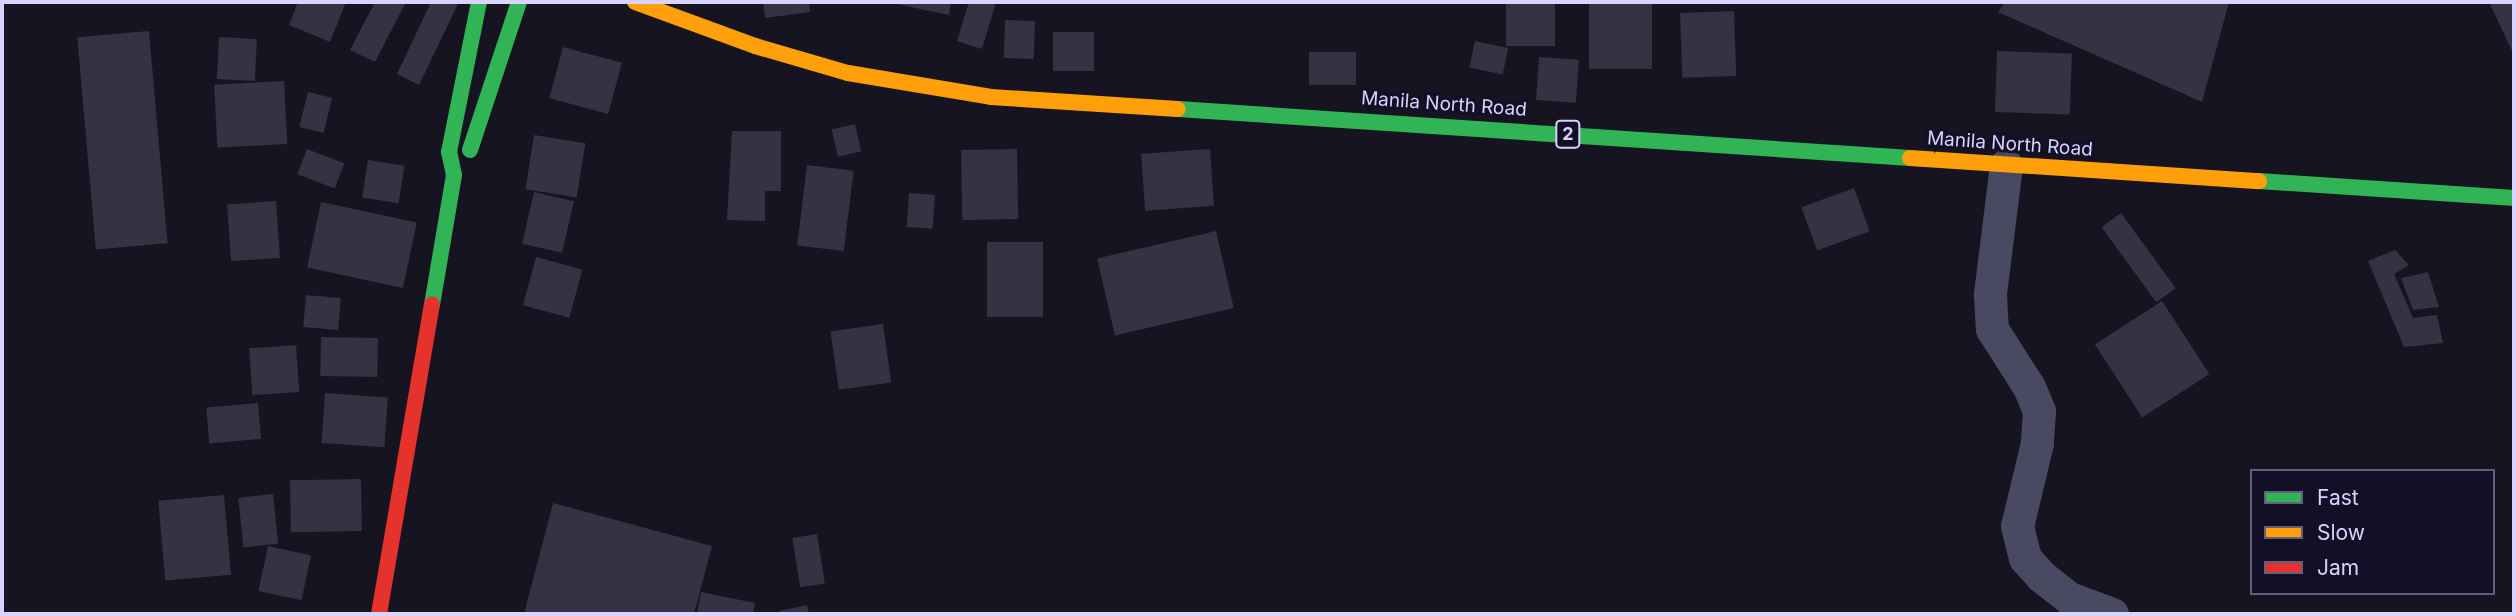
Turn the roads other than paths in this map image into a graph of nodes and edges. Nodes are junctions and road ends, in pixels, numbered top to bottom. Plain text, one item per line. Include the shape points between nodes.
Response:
1 (478, 2) edge
2 (519, 2) edge
3 (635, 2) edge
4 (2006, 165) junction
5 (454, 175) junction
6 (2514, 198) edge
7 (379, 614) edge
8 (2112, 614) edge

1 - 5 main road via 449,152
2 - 5 main road via 468,156
3 - 4 main road, Manila North Road / 2 via 755,46 848,73 991,97
4 - 6 main road, Manila North Road / 2
4 - 8 street via 1990,294 1992,329 2039,411 2037,443 2017,526 2025,558 2040,576 2069,598
5 - 7 main road

